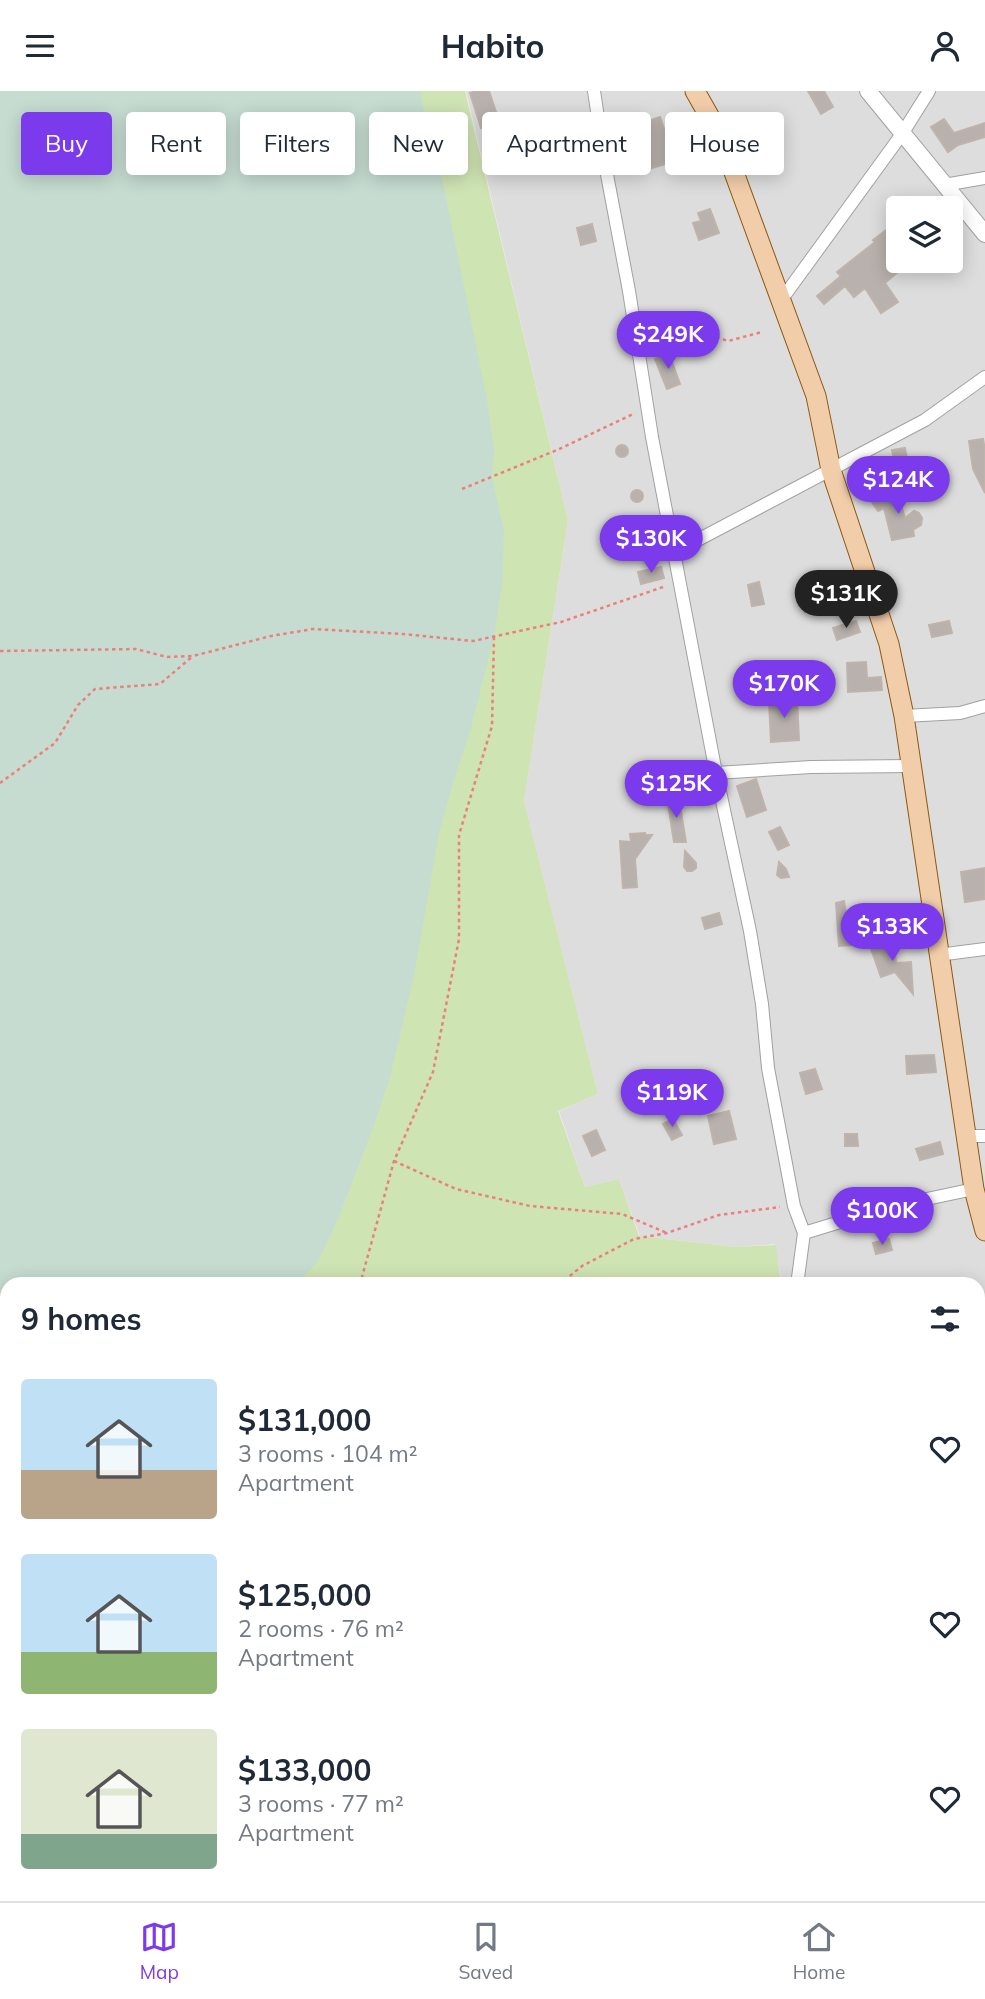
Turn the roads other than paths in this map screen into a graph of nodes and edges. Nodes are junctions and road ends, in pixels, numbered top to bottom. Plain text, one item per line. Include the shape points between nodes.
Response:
1 (594, 91) edge
2 (695, 91) edge
3 (868, 91) edge
4 (929, 91) edge
5 (902, 134) junction
6 (985, 178) edge
7 (944, 185) junction
8 (985, 234) edge
9 (782, 299) junction
10 (985, 377) edge
11 (831, 470) junction
12 (673, 553) junction
13 (985, 706) edge
14 (904, 716) junction
15 (911, 766) junction
16 (716, 772) junction
17 (985, 949) edge
18 (938, 955) junction
19 (976, 1136) edge
20 (974, 1189) junction
21 (985, 1231) edge
22 (804, 1233) junction
23 (798, 1277) edge

1 - 12 street
2 - 9 main road via 721,137
3 - 5 street
4 - 5 street
5 - 7 street
5 - 9 street
6 - 7 street
7 - 8 street
9 - 11 main road via 816,396
10 - 11 street via 925,420
11 - 12 street
11 - 14 main road via 889,644
12 - 16 street
13 - 14 street via 960,713
14 - 15 main road
15 - 16 street
15 - 18 main road
16 - 22 street via 750,931 768,1068 794,1206
17 - 18 street
18 - 19 main road
19 - 20 main road
20 - 21 main road
20 - 22 street via 888,1207
22 - 23 street

